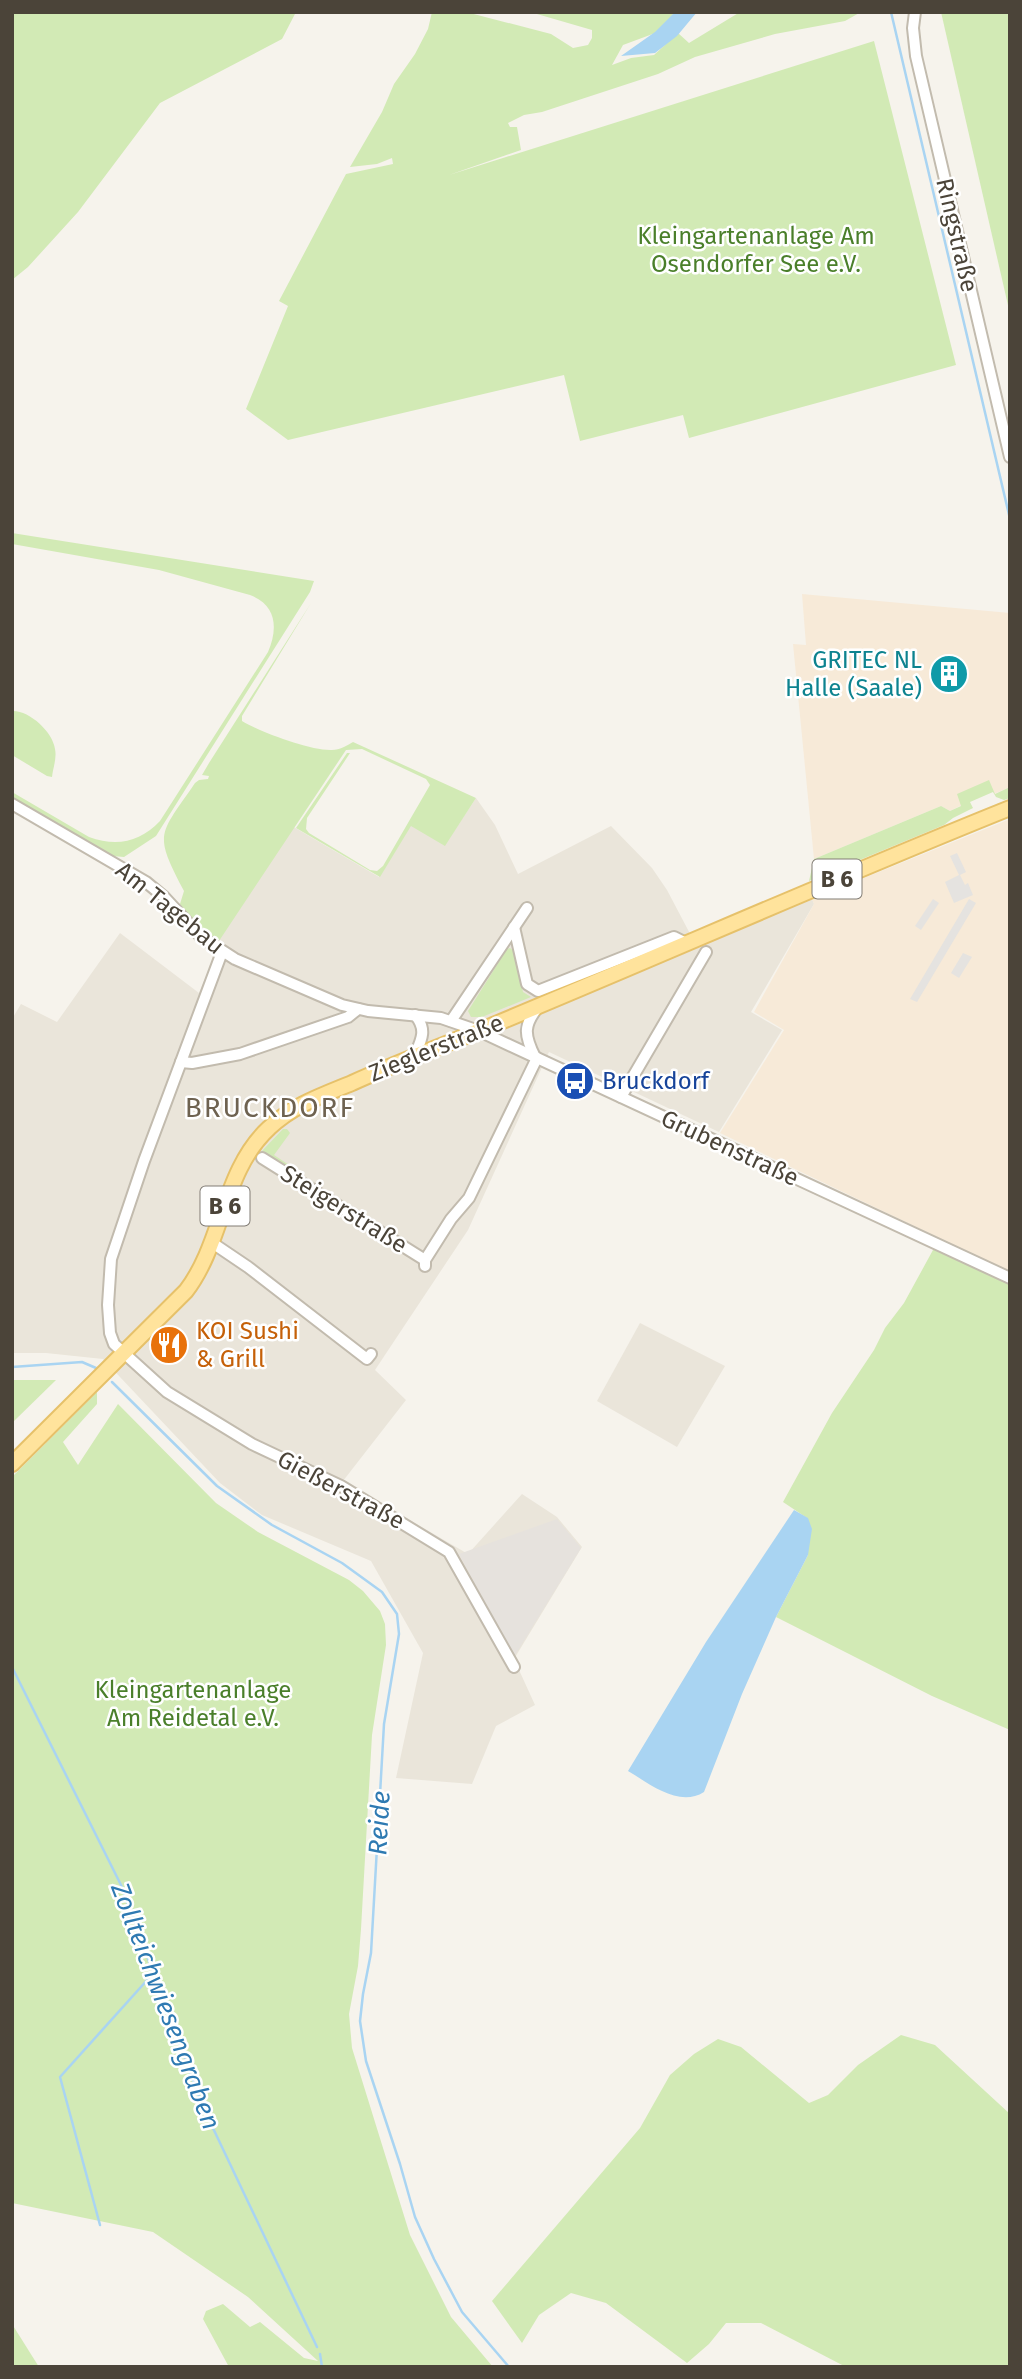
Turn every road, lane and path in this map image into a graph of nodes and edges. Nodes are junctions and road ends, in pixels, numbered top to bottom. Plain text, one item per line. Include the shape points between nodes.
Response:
1 (915, 12) edge
2 (1010, 457) edge
3 (12, 804) edge
4 (1010, 808) edge
5 (527, 908) dead end
6 (514, 927) junction
7 (222, 952) junction
8 (706, 952) dead end
9 (539, 998) junction
10 (358, 1009) junction
11 (415, 1015) junction
12 (452, 1021) junction
13 (479, 1031) junction
14 (415, 1055) junction
15 (536, 1057) junction
16 (181, 1062) junction
17 (621, 1097) junction
18 (262, 1158) dead end
19 (211, 1242) junction
20 (1010, 1278) edge
21 (125, 1353) junction
22 (371, 1354) dead end
23 (12, 1464) edge
24 (514, 1667) dead end

1 - 2 street, Ringstraße via 916,56
3 - 7 street, Am Tagebau via 146,883
4 - 9 main road, Zieglerstraße / B 6 via 686,943
5 - 6 street
6 - 9 street via 527,984
6 - 12 street
7 - 10 street, Am Tagebau
7 - 16 street, Gießerstraße
8 - 17 street
9 - 13 main road, Zieglerstraße / B 6
9 - 15 street via 526,1030
10 - 11 street, Am Tagebau
10 - 16 street via 348,1017 240,1054
11 - 12 street, Am Tagebau
11 - 14 street via 423,1028
12 - 13 street, Am Tagebau
13 - 14 main road, Zieglerstraße / B 6
13 - 15 street, Grubenstraße
14 - 19 main road, Zieglerstraße / B 6 via 301,1104 267,1129 240,1171
15 - 17 street, Grubenstraße
15 - 18 street, Steigerstraße via 469,1198 425,1263
16 - 21 street, Gießerstraße via 111,1259 110,1333
17 - 20 street, Grubenstraße
19 - 21 main road, Zieglerstraße / B 6 via 186,1291
19 - 22 street via 367,1359
21 - 23 main road, Zieglerstraße / B 6
21 - 24 street, Gießerstraße via 167,1392 253,1444 341,1486 449,1552

